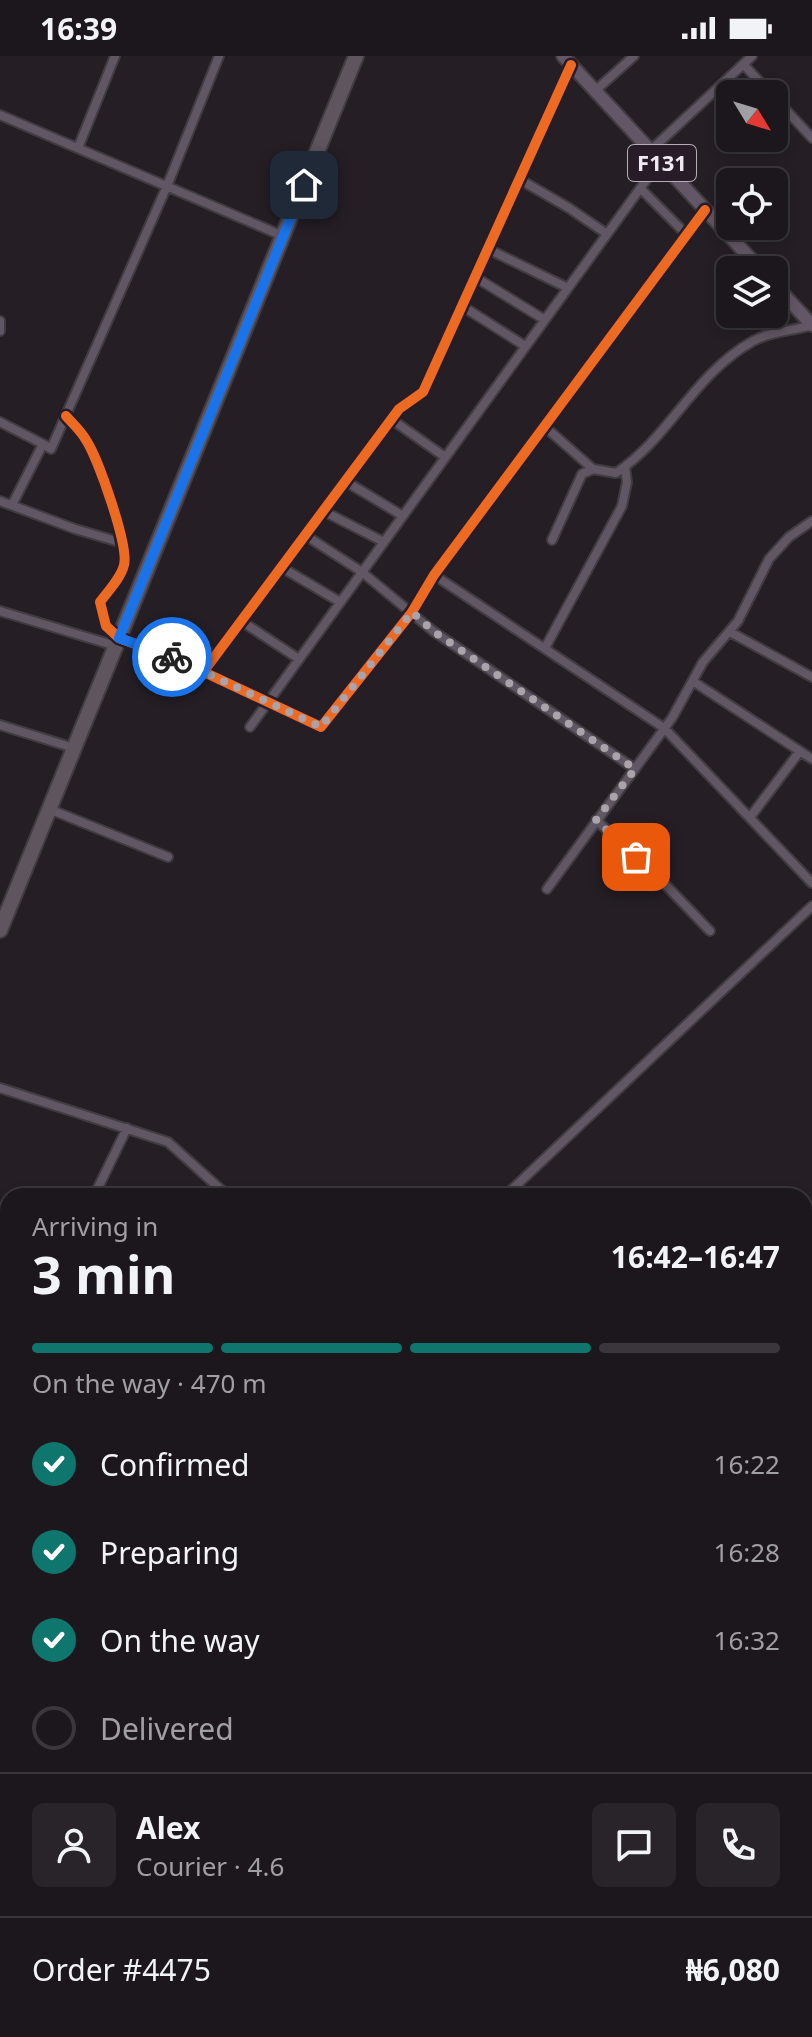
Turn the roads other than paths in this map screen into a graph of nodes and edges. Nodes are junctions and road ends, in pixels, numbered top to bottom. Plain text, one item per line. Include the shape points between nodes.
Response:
1 (115, 56) edge
2 (219, 56) edge
3 (356, 56) edge
4 (634, 56) edge
5 (752, 56) edge
6 (567, 60) edge
7 (744, 65) junction
8 (758, 80) edge
9 (596, 90) junction
10 (788, 112) edge
11 (0, 115) edge
12 (812, 138) edge
13 (78, 148) junction
14 (650, 151) junction
15 (660, 161) junction
16 (519, 179) junction
17 (167, 186) junction
18 (641, 189) junction
19 (705, 210) junction
20 (607, 234) junction
21 (687, 235) junction
22 (283, 236) junction
23 (488, 249) junction
24 (748, 256) edge
25 (475, 277) junction
26 (568, 288) junction
27 (788, 299) edge
28 (462, 306) junction
29 (545, 320) junction
30 (0, 321) edge
31 (812, 325) edge
32 (0, 331) edge
33 (525, 346) junction
34 (66, 416) junction
35 (391, 419) junction
36 (0, 422) edge
37 (544, 426) junction
38 (43, 444) junction
39 (445, 457) junction
40 (625, 467) junction
41 (593, 469) junction
42 (345, 481) junction
43 (0, 501) edge
44 (12, 505) junction
45 (323, 511) junction
46 (403, 516) junction
47 (812, 521) edge
48 (305, 535) junction
49 (552, 540) dead end
50 (384, 542) junction
51 (123, 543) junction
52 (281, 567) junction
53 (362, 572) junction
54 (434, 575) junction
55 (340, 602) junction
56 (0, 611) edge
57 (412, 612) junction
58 (241, 621) junction
59 (730, 632) junction
60 (117, 642) junction
61 (545, 648) junction
62 (299, 659) junction
63 (204, 671) junction
64 (812, 677) edge
65 (694, 682) junction
66 (269, 701) junction
67 (0, 725) edge
68 (250, 727) dead end
69 (664, 728) junction
70 (74, 748) junction
71 (800, 751) junction
72 (812, 759) edge
73 (635, 769) junction
74 (49, 809) junction
75 (751, 816) junction
76 (596, 820) junction
77 (168, 857) dead end
78 (812, 883) edge
79 (547, 889) dead end
80 (812, 906) edge
81 (0, 930) edge
82 (710, 931) dead end
83 (0, 1088) edge
84 (127, 1128) junction
85 (102, 1188) edge
86 (219, 1188) edge
87 (513, 1188) edge

1 - 13 street
2 - 17 street
3 - 22 highway
4 - 9 street
5 - 7 street
6 - 9 main road, F131
6 - 16 street
7 - 8 street
7 - 14 street
9 - 14 main road, F131
10 - 12 street
11 - 13 street
13 - 17 street
14 - 15 main road, F131
15 - 18 street
15 - 19 main road, F131
16 - 20 street
16 - 23 street
17 - 22 street
17 - 34 street
18 - 20 street
18 - 21 street
19 - 21 street
19 - 24 main road, F131
20 - 26 street
21 - 37 street
22 - 60 highway
23 - 25 street
23 - 26 street
25 - 28 street
25 - 29 street
26 - 29 street
27 - 31 main road
28 - 33 street
28 - 35 street via 423,392
29 - 33 street
30 - 32 street
31 - 40 street via 770,334 733,355 708,374
33 - 39 street
34 - 38 street via 51,449
34 - 51 street via 88,443
35 - 39 street
35 - 42 street
36 - 38 street
37 - 41 street
37 - 54 street
38 - 44 street
39 - 46 street
40 - 41 street via 616,473
40 - 61 street via 622,506
41 - 49 street via 582,474
42 - 45 street
42 - 46 street
43 - 44 street
44 - 51 street
45 - 48 street
45 - 50 street
46 - 50 street
47 - 59 street via 769,559
48 - 52 street
48 - 53 street
50 - 53 street
51 - 60 street via 126,561 100,606
52 - 55 street
52 - 58 street
53 - 55 street
53 - 57 street
54 - 57 street
54 - 61 street
55 - 62 street
56 - 60 street
57 - 66 street via 321,727
57 - 73 street
58 - 62 street
58 - 63 street
59 - 64 street
59 - 65 street via 703,662
60 - 63 street
60 - 70 highway
61 - 69 street
62 - 66 street
63 - 66 street
65 - 69 street
65 - 71 street
66 - 68 street
67 - 70 street
69 - 73 street
69 - 75 street
70 - 74 highway
71 - 72 street
71 - 75 street
73 - 76 street
74 - 77 street
74 - 81 highway
75 - 78 street
76 - 79 street
76 - 82 street
80 - 87 street
83 - 84 street
84 - 85 street
84 - 86 street via 168,1142

